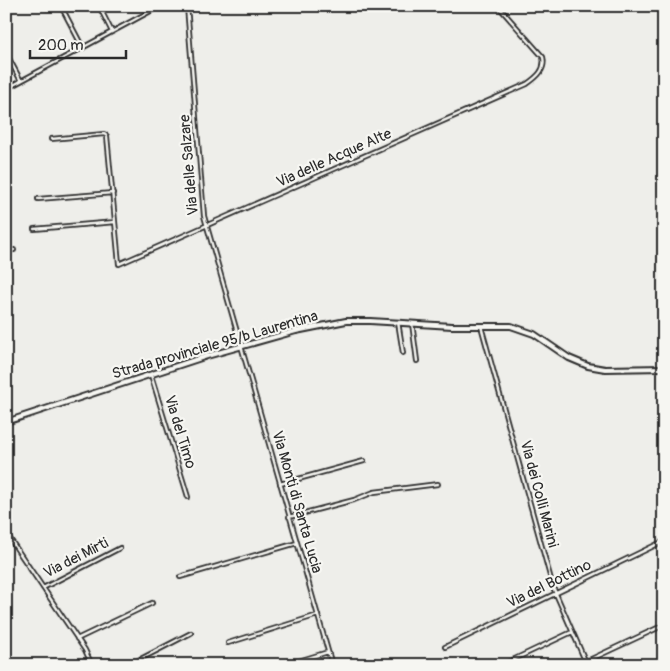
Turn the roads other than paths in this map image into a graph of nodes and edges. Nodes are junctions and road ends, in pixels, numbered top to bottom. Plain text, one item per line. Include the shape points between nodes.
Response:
1 (61, 6) edge
2 (99, 6) edge
3 (187, 6) edge
4 (498, 6) edge
5 (158, 7) edge
6 (112, 32) junction
7 (83, 48) junction
8 (6, 53) edge
9 (21, 81) junction
10 (6, 90) edge
11 (51, 139) dead end
12 (112, 193) junction
13 (38, 199) dead end
14 (115, 222) junction
15 (206, 226) junction
16 (34, 229) dead end
17 (14, 250) dead end
18 (6, 251) edge
19 (398, 322) junction
20 (412, 323) junction
21 (481, 326) junction
22 (241, 346) junction
23 (403, 353) dead end
24 (417, 361) dead end
25 (664, 368) edge
26 (150, 373) junction
27 (6, 422) edge
28 (364, 462) dead end
29 (280, 484) junction
30 (438, 484) dead end
31 (188, 497) dead end
32 (289, 517) junction
33 (6, 533) edge
34 (664, 541) edge
35 (297, 542) junction
36 (120, 548) dead end
37 (180, 577) dead end
38 (43, 588) junction
39 (555, 593) junction
40 (152, 603) dead end
41 (318, 615) junction
42 (664, 625) edge
43 (572, 632) junction
44 (191, 633) dead end
45 (77, 639) junction
46 (228, 643) dead end
47 (445, 647) dead end
48 (328, 652) junction
49 (586, 664) edge
50 (92, 665) edge
51 (130, 665) edge
52 (285, 665) edge
53 (332, 665) edge
54 (502, 665) edge

1 - 7 street
2 - 6 street
3 - 15 street, Via delle Salzare
4 - 15 street, Via delle Acque Alte via 544,58 540,73 520,88
5 - 6 street
6 - 7 street
7 - 9 street
8 - 9 street
9 - 10 street
11 - 12 street via 106,135
12 - 13 street
12 - 14 street
14 - 15 street, Via delle Acque Alte via 119,264
14 - 16 street
15 - 22 street, Via delle Salzare
17 - 18 street
19 - 20 main road, Strada provinciale 95/b Laurentina
19 - 22 main road, Strada provinciale 95/b Laurentina via 338,322
19 - 23 street
20 - 21 main road, Strada provinciale 95/b Laurentina
20 - 24 street
21 - 25 main road, Strada provinciale 95/b Laurentina via 525,330 569,358 591,367
21 - 39 street, Via dei Colli Marini
22 - 26 main road, Strada provinciale 95/b Laurentina
22 - 29 street, Via Monti di Santa Lucia
26 - 27 main road, Strada provinciale 95/b Laurentina
26 - 31 street, Via del Timo
28 - 29 street
29 - 32 street, Via Monti di Santa Lucia
30 - 32 street via 374,492
32 - 35 street, Via Monti di Santa Lucia
33 - 38 street
34 - 39 street, Via del Bottino
35 - 37 street
35 - 41 street, Via Monti di Santa Lucia
36 - 38 street, Via dei Mirti
38 - 45 street
39 - 43 street, Via dei Colli Marini
39 - 47 street, Via del Bottino
40 - 45 street
41 - 46 street
41 - 48 street, Via Monti di Santa Lucia
42 - 49 street
43 - 49 street, Via dei Colli Marini
43 - 54 street
44 - 51 street
45 - 50 street
48 - 52 street
48 - 53 street, Via Monti di Santa Lucia

